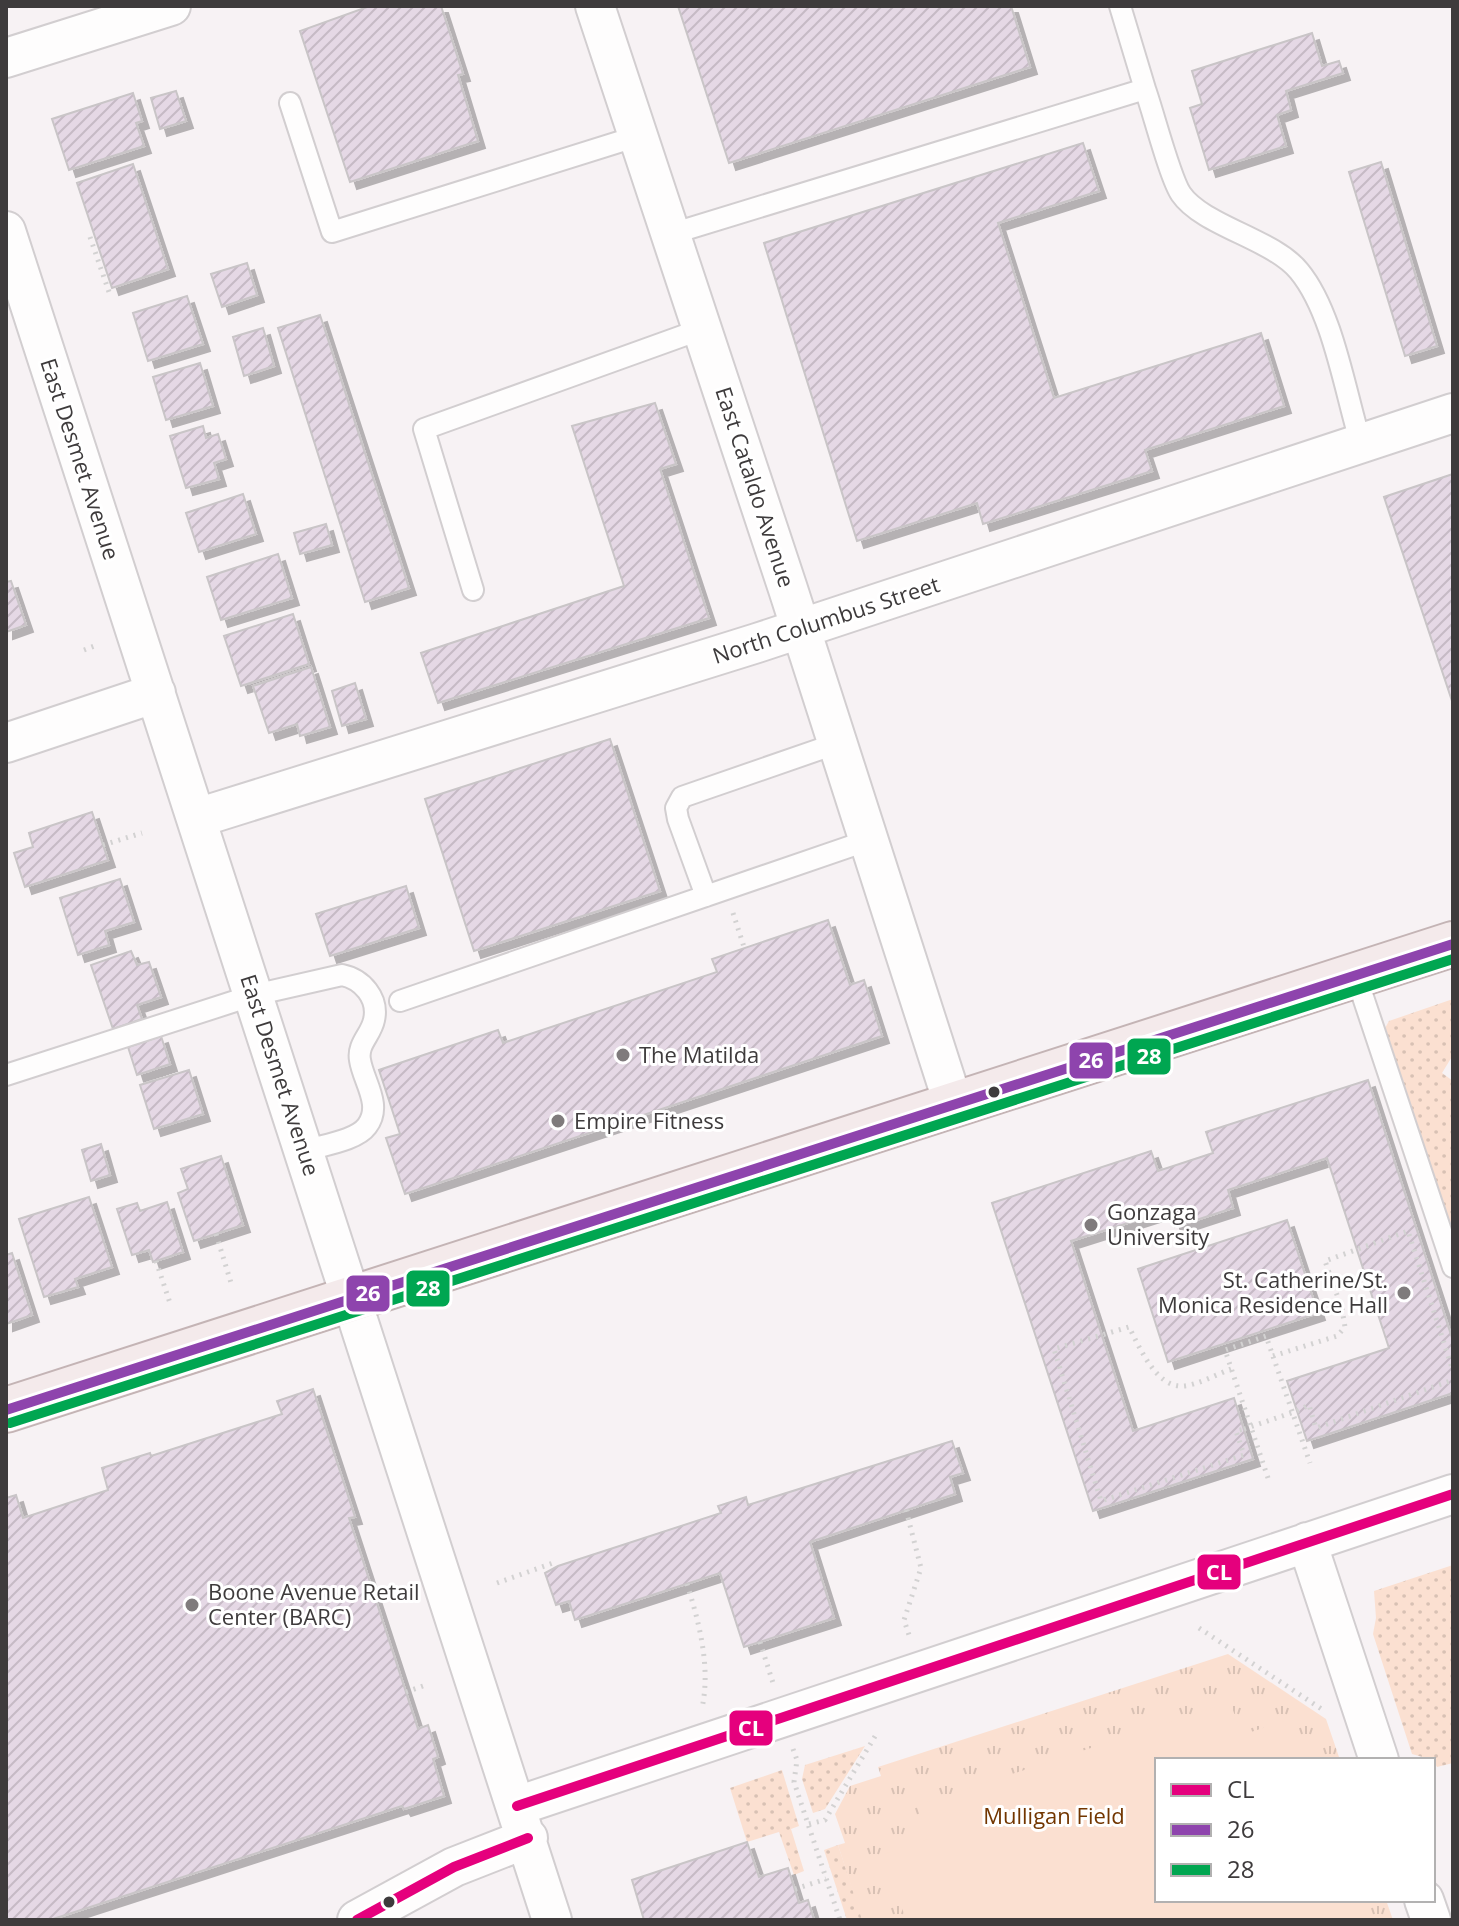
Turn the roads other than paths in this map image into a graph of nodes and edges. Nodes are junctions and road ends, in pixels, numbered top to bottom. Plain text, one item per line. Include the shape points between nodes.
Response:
1 (171, 6) edge
2 (595, 6) edge
3 (1120, 6) edge
4 (6, 58) edge
5 (1145, 89) junction
6 (290, 103) dead end
7 (638, 136) junction
8 (6, 231) edge
9 (671, 234) junction
10 (702, 329) junction
11 (1453, 413) edge
12 (1361, 444) junction
13 (473, 590) dead end
14 (801, 629) junction
15 (156, 693) junction
16 (6, 743) edge
17 (838, 743) junction
18 (197, 818) junction
19 (869, 840) junction
20 (706, 896) junction
21 (1453, 944) edge
22 (1356, 976) junction
23 (254, 995) junction
24 (400, 1001) dead end
25 (6, 1075) edge
26 (954, 1106) junction
27 (304, 1151) junction
28 (1453, 1267) edge
29 (352, 1299) junction
30 (6, 1410) edge
31 (1453, 1494) edge
32 (1307, 1542) junction
33 (1378, 1758) edge
34 (522, 1822) junction
35 (357, 1920) edge
36 (552, 1920) edge

1 - 4 street
2 - 7 street, East Cataldo Avenue
3 - 5 lane
5 - 9 lane
5 - 12 lane via 1181,194 1298,270 1323,313
6 - 7 lane via 332,232
7 - 9 street, East Cataldo Avenue
8 - 15 street, East Desmet Avenue
9 - 10 street, East Cataldo Avenue
10 - 13 lane via 424,429
10 - 14 street, East Cataldo Avenue
11 - 12 street, North Columbus Street
12 - 14 street, North Columbus Street
14 - 17 street, East Cataldo Avenue
14 - 18 street, North Columbus Street
15 - 16 street
15 - 18 street, East Desmet Avenue
17 - 19 street, East Cataldo Avenue
17 - 20 lane via 682,797 678,819
18 - 23 street, East Desmet Avenue
19 - 20 lane
19 - 26 street, East Cataldo Avenue
20 - 24 lane
21 - 22 main road
22 - 26 main road
22 - 28 lane
23 - 25 lane
23 - 27 street, East Desmet Avenue
23 - 27 lane via 342,975 365,986 375,1010 359,1051 373,1102 367,1127
26 - 29 main road
27 - 29 street, East Desmet Avenue
29 - 30 main road
29 - 34 street, East Desmet Avenue
31 - 32 street
32 - 33 street
32 - 34 street via 780,1702
34 - 35 street
34 - 36 street, East Desmet Avenue

